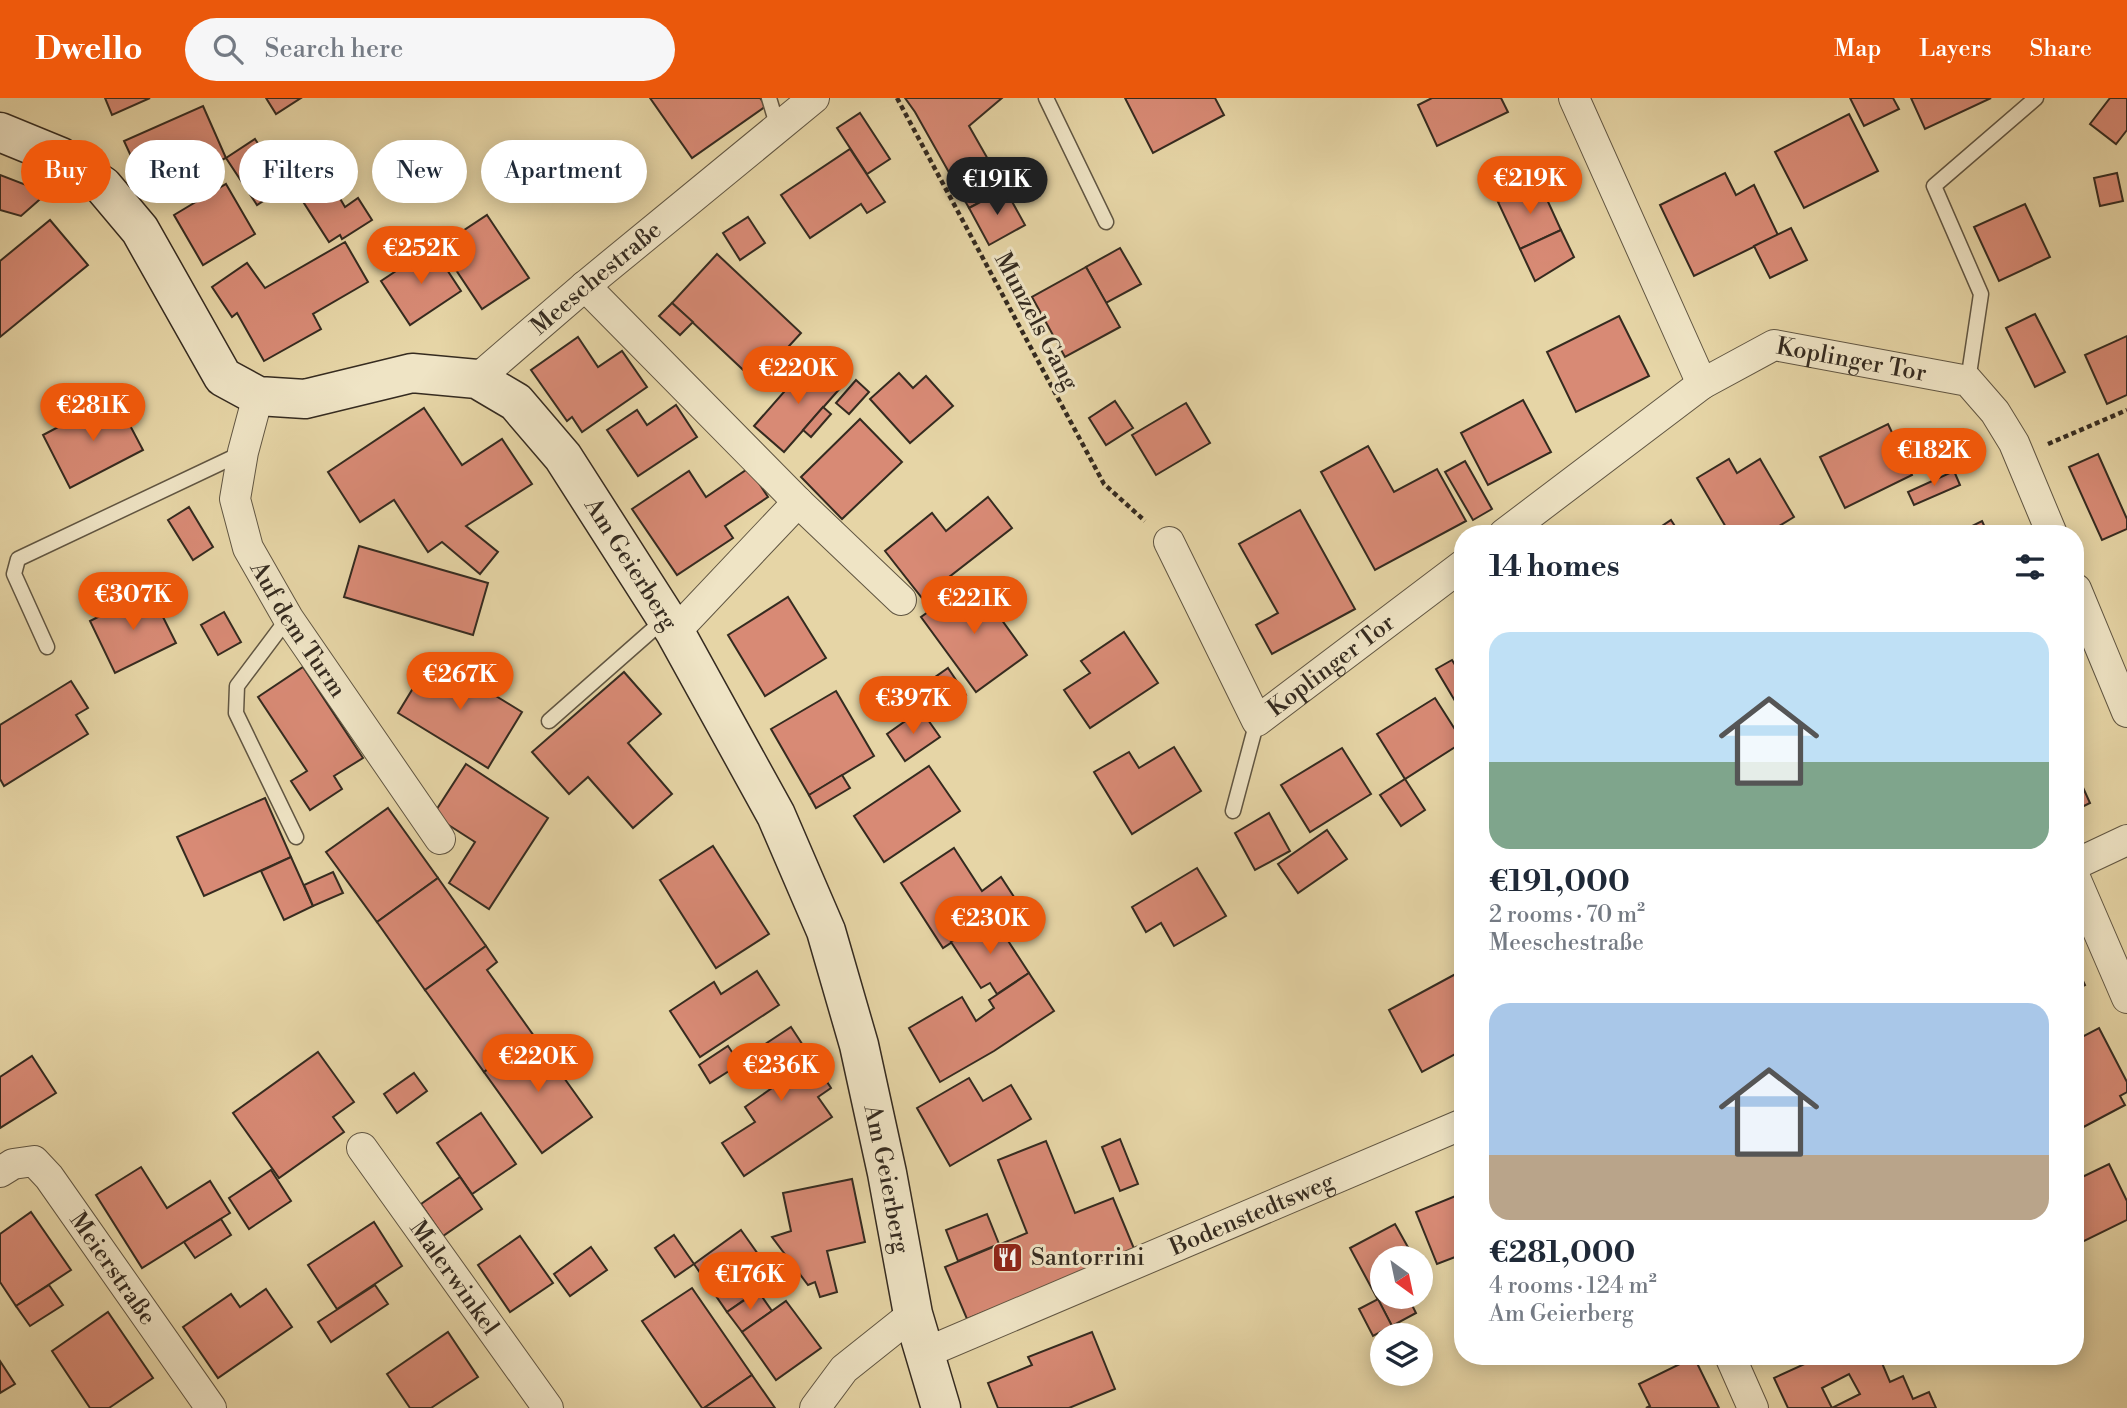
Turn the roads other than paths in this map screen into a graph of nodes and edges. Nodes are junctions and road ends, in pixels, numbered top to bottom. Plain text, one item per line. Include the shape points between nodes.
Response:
1 (769, 98) edge
2 (814, 98) edge
3 (1046, 98) edge
4 (1574, 98) edge
5 (2035, 98) edge
6 (778, 128) junction
7 (0, 132) edge
8 (1106, 222) dead end
9 (585, 286) junction
10 (477, 379) junction
11 (1968, 381) junction
12 (1702, 384) junction
13 (258, 396) junction
14 (243, 452) junction
15 (798, 502) junction
16 (1516, 525) edge
17 (2048, 525) edge
18 (1169, 542) road end
19 (1454, 572) edge
20 (901, 600) dead end
21 (2084, 608) edge
22 (288, 618) junction
23 (671, 624) junction
24 (47, 647) dead end
25 (2127, 712) edge
26 (549, 721) dead end
27 (1257, 721) junction
28 (1233, 811) dead end
29 (296, 837) dead end
30 (440, 839) dead end
31 (2127, 840) edge
32 (2084, 860) edge
33 (2084, 899) edge
34 (2127, 998) edge
35 (1454, 1128) edge
36 (362, 1148) dead end
37 (0, 1172) edge
38 (913, 1314) junction
39 (925, 1353) junction
40 (1734, 1365) edge
41 (211, 1408) edge
42 (548, 1408) edge
43 (815, 1408) edge
44 (941, 1408) edge
45 (1753, 1408) edge

1 - 6 lane
2 - 6 street, Meeschestraße
3 - 8 lane
4 - 12 street
5 - 11 lane via 1934,186 1980,294
6 - 9 street, Meeschestraße
7 - 13 street, Am Geierberg via 61,157 103,186 140,230 223,377
9 - 10 street, Meeschestraße
9 - 15 street
10 - 13 street, Am Geierberg via 412,373 305,399
10 - 23 street, Am Geierberg via 516,402 562,457
11 - 12 street, Koplinger Tor via 1774,345
11 - 17 street via 1995,412
12 - 16 street, Koplinger Tor
13 - 14 street, Auf dem Turm
14 - 22 street, Auf dem Turm via 235,499 248,548
14 - 24 lane via 18,559 14,574
15 - 20 street
15 - 23 street
18 - 27 street, Koplinger Tor
19 - 27 street, Koplinger Tor
21 - 25 street
22 - 29 lane via 237,686 236,713
22 - 30 street, Auf dem Turm
23 - 26 lane
23 - 38 street, Am Geierberg via 776,815 826,931 867,1081
27 - 28 lane
31 - 32 street
33 - 34 street
35 - 39 street, Bodenstedtsweg
36 - 42 street, Malerwinkel
37 - 41 street, Meierstraße via 13,1164 34,1161 49,1177
38 - 39 street, Am Geierberg
38 - 43 street via 844,1369
39 - 44 street, Am Geierberg
40 - 45 street

